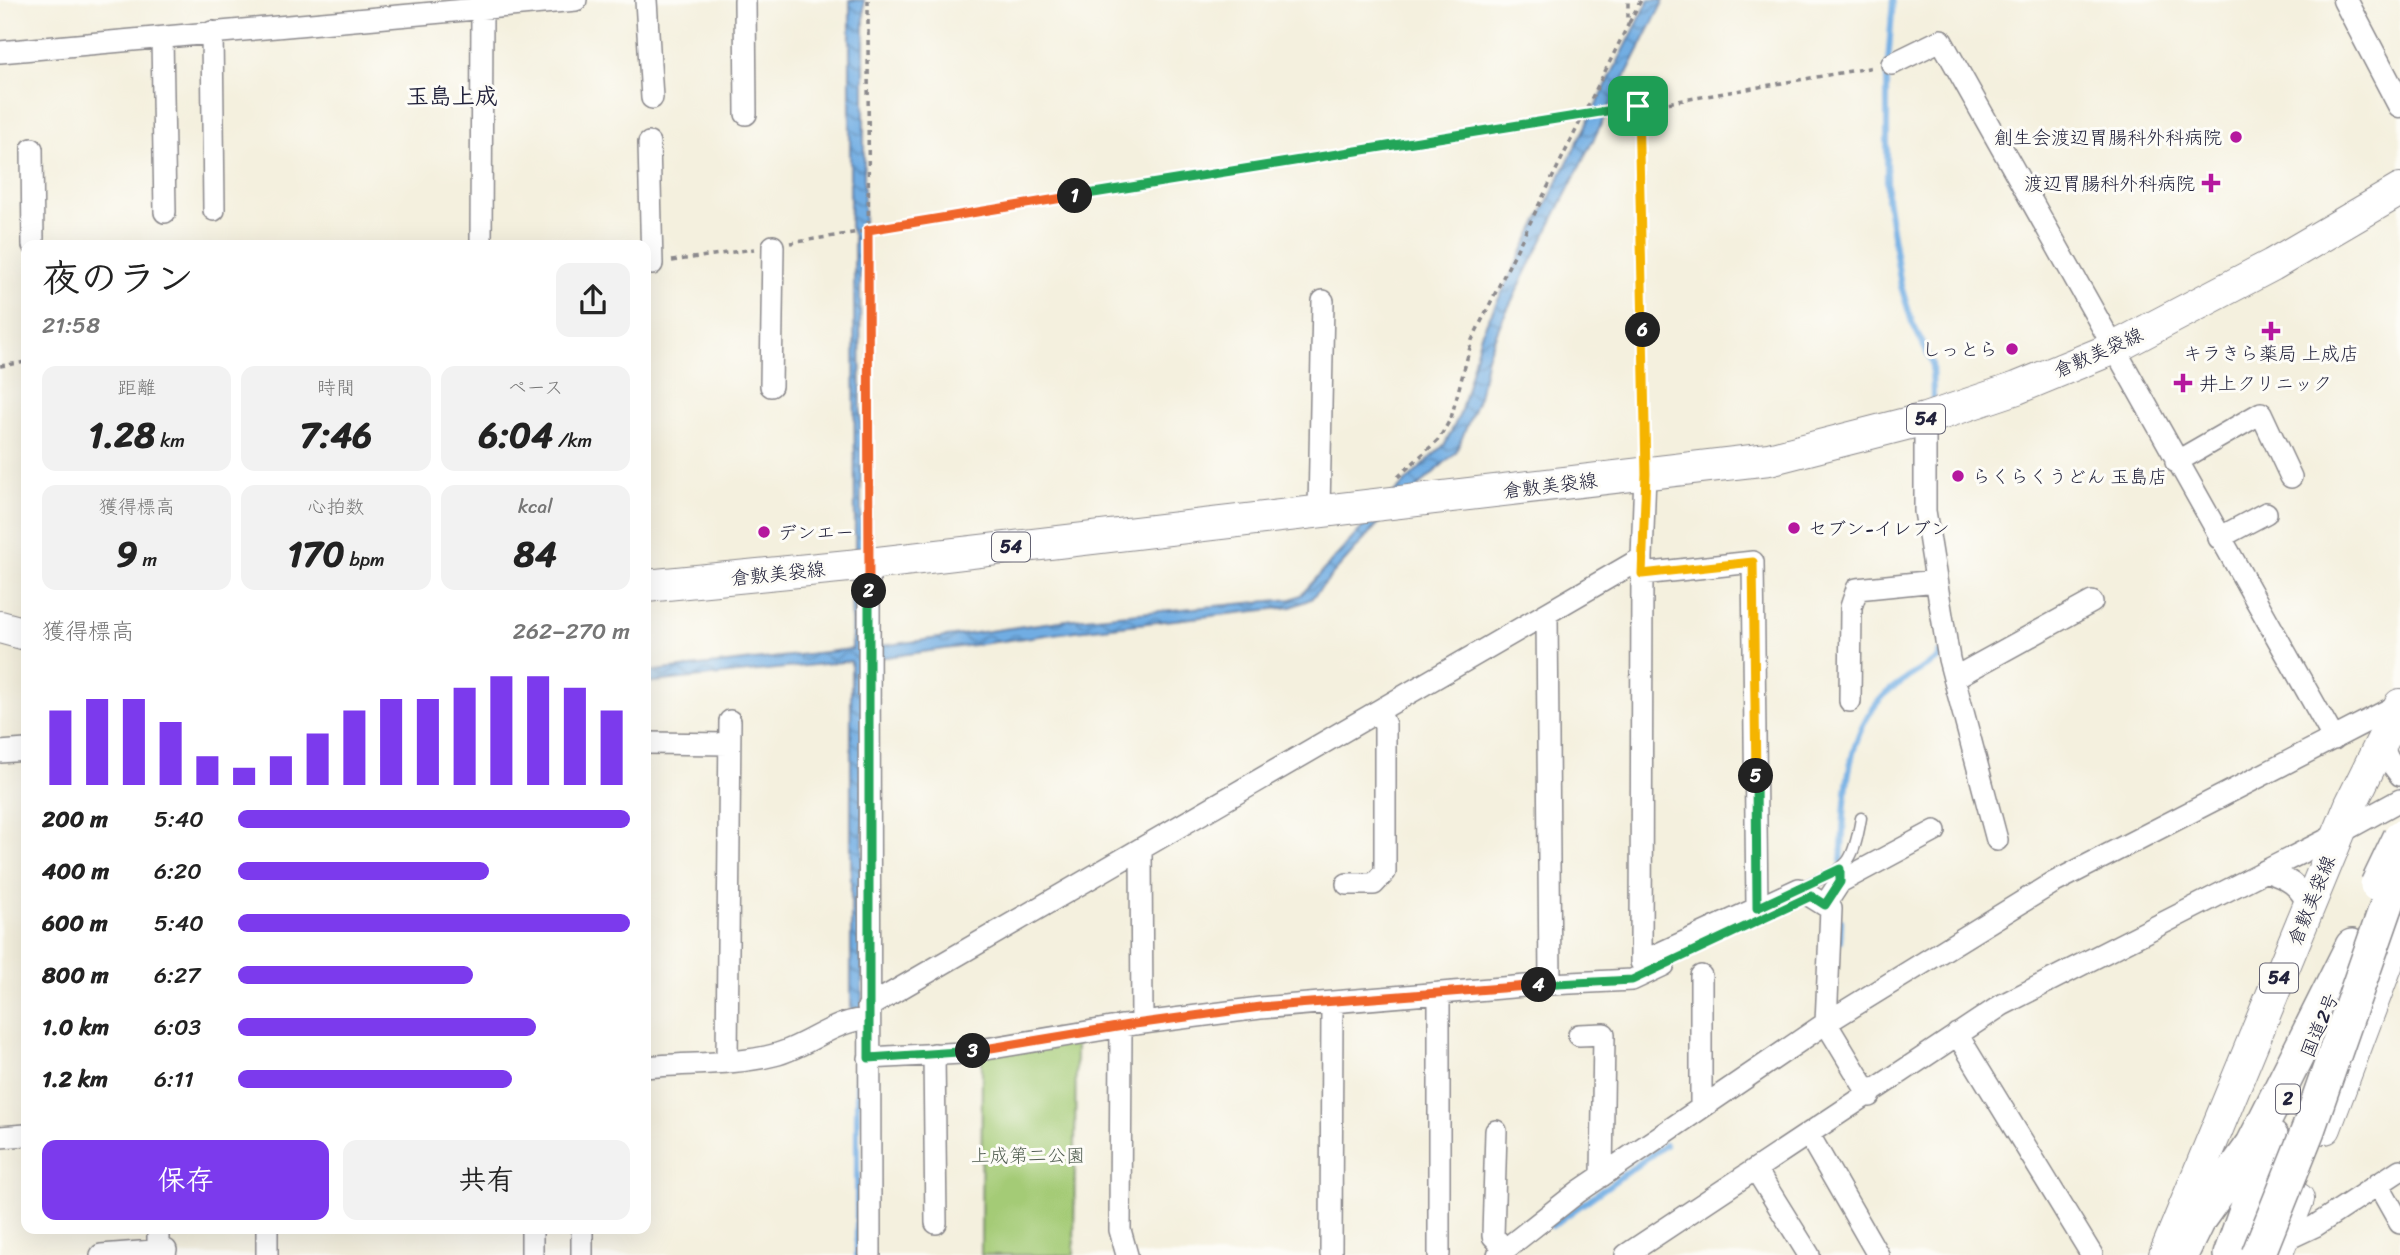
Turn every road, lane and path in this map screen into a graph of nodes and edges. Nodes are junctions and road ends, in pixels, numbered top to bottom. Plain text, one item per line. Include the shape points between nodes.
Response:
1 (576, 0) edge
2 (646, 0) edge
3 (745, 0) edge
4 (869, 0) edge
5 (1628, 0) edge
6 (1641, 0) edge
7 (2345, 0) edge
8 (482, 8) junction
9 (1628, 25) junction
10 (212, 32) junction
11 (162, 38) junction
12 (0, 52) edge
13 (1889, 64) joint
14 (652, 98) dead end
15 (2400, 105) edge
16 (1638, 106) junction
17 (746, 114) dead end
18 (1585, 115) junction
19 (649, 143) dead end
20 (32, 149) dead end
21 (2400, 190) edge
22 (214, 210) dead end
23 (165, 212) dead end
24 (868, 230) junction
25 (33, 240) edge
26 (481, 240) edge
27 (774, 246) dead end
28 (652, 264) dead end
29 (1323, 301) dead end
30 (2114, 348) junction
31 (21, 363) edge
32 (0, 366) edge
33 (771, 386) dead end
34 (1925, 419) junction
35 (2176, 462) junction
36 (1646, 474) junction
37 (2291, 477) dead end
38 (1375, 504) junction
39 (1319, 510) junction
40 (2266, 513) dead end
41 (2220, 538) junction
42 (869, 564) junction
43 (1642, 566) junction
44 (1930, 582) junction
45 (651, 586) edge
46 (2092, 602) dead end
47 (1547, 614) junction
48 (0, 627) edge
49 (21, 633) edge
50 (1954, 678) junction
51 (1850, 701) dead end
52 (2400, 704) edge
53 (1379, 711) junction
54 (730, 721) dead end
55 (2334, 738) junction
56 (651, 743) edge
57 (2381, 743) junction
58 (729, 744) junction
59 (21, 750) edge
60 (0, 752) edge
61 (2400, 775) edge
62 (2397, 803) edge
63 (1861, 818) dead end
64 (1935, 831) dead end
65 (2338, 834) junction
66 (2400, 837) edge
67 (1997, 839) dead end
68 (1141, 849) junction
69 (2400, 867) edge
70 (2265, 871) junction
71 (1840, 876) junction
72 (1347, 884) dead end
73 (1812, 897) junction
74 (2308, 907) junction
75 (1757, 908) junction
76 (2400, 929) edge
77 (2352, 946) junction
78 (1701, 976) dead end
79 (1550, 984) junction
80 (1439, 993) junction
81 (1332, 1002) junction
82 (863, 1016) junction
83 (1131, 1024) junction
84 (1829, 1027) junction
85 (1958, 1034) junction
86 (1579, 1035) dead end
87 (934, 1054) junction
88 (869, 1058) junction
89 (727, 1060) junction
90 (651, 1067) edge
91 (1870, 1096) junction
92 (1701, 1108) junction
93 (1496, 1131) dead end
94 (21, 1135) edge
95 (1809, 1135) junction
96 (0, 1137) edge
97 (1756, 1170) junction
98 (2400, 1170) edge
99 (1602, 1176) junction
100 (2381, 1189) junction
101 (936, 1223) dead end
102 (2400, 1223) edge
103 (159, 1234) edge
104 (267, 1234) edge
105 (533, 1234) edge
106 (582, 1234) edge
107 (2277, 1242) edge
108 (1501, 1252) edge
109 (1632, 1253) edge
110 (101, 1255) edge
111 (267, 1255) edge
112 (532, 1255) edge
113 (582, 1255) edge
114 (870, 1255) edge
115 (1127, 1255) edge
116 (1331, 1255) edge
117 (1439, 1255) edge
118 (1809, 1255) edge
119 (1878, 1255) edge
120 (2092, 1255) edge
121 (2165, 1255) edge
122 (2181, 1255) edge
123 (2230, 1255) edge
124 (2250, 1255) edge

1 - 8 street
2 - 14 street
3 - 17 street
4 - 24 path
5 - 9 path
6 - 9 path
7 - 15 street
8 - 10 street
8 - 26 street
9 - 18 path
10 - 11 street
10 - 22 street
11 - 12 street
11 - 23 street
13 - 16 path
13 - 30 street via 1941,40
16 - 18 path
16 - 36 path
18 - 24 path
18 - 38 path via 1472,340 1451,418 1439,439 1406,467
19 - 28 street
20 - 25 street
21 - 30 main road, 倉敷美袋線 / 54 via 2272,265
24 - 42 path
27 - 33 street
29 - 39 street
30 - 34 main road, 倉敷美袋線 / 54
30 - 35 street
31 - 32 path
34 - 36 main road, 倉敷美袋線 / 54 via 1769,459
34 - 44 street
35 - 37 street via 2261,413
35 - 41 street
36 - 38 main road, 倉敷美袋線 / 54
36 - 43 street
38 - 39 main road, 倉敷美袋線 / 54
39 - 42 main road, 倉敷美袋線 / 54
40 - 41 street
41 - 55 street
42 - 45 main road, 倉敷美袋線 / 54
42 - 82 street
43 - 47 street
43 - 75 street via 1753,562
43 - 75 street via 1642,962
44 - 50 street
44 - 51 street via 1857,589 1851,607
46 - 50 street
47 - 53 street
47 - 79 street
48 - 49 main road
50 - 67 street
52 - 55 street
52 - 57 main road, 倉敷美袋線 / 54
53 - 68 street
53 - 72 street via 1385,725 1385,872 1374,884
54 - 58 street
55 - 84 street via 2051,884
56 - 58 street
57 - 61 street
57 - 65 main road, 倉敷美袋線 / 54
58 - 89 street
59 - 60 street
62 - 65 street
63 - 71 lane via 1852,858
64 - 71 street
65 - 70 street
65 - 74 main road, 倉敷美袋線 / 54
66 - 77 highway, 国道2号 / 2, bridge
68 - 82 street
68 - 83 street
69 - 107 highway, bridge via 2308,1130
70 - 74 street via 2295,884
70 - 85 street via 2002,1005
71 - 73 street
71 - 73 lane
73 - 75 street
73 - 79 street via 1632,980
73 - 84 street via 1831,909
74 - 121 main road, 倉敷美袋線 / 54
76 - 107 main road
77 - 122 highway via 2253,1144 2197,1222
77 - 123 highway, 国道2号 / 2 via 2270,1142
78 - 92 street
79 - 80 street
80 - 81 street
80 - 117 street
81 - 83 street
81 - 116 street
82 - 88 street
82 - 89 street via 791,1051
83 - 87 street
83 - 115 street via 1120,1230
84 - 91 street
84 - 92 street
85 - 91 street
85 - 120 street
86 - 99 street via 1604,1034
87 - 88 street
87 - 101 street
88 - 114 street
89 - 90 street
91 - 95 street
92 - 99 street
93 - 108 street via 1493,1236
94 - 96 street
95 - 97 street
95 - 119 street
97 - 109 street
97 - 118 street
98 - 100 street
99 - 108 street
100 - 102 street
100 - 107 street
103 - 110 street via 162,1250
104 - 111 street
105 - 112 street
106 - 113 street
107 - 124 street

